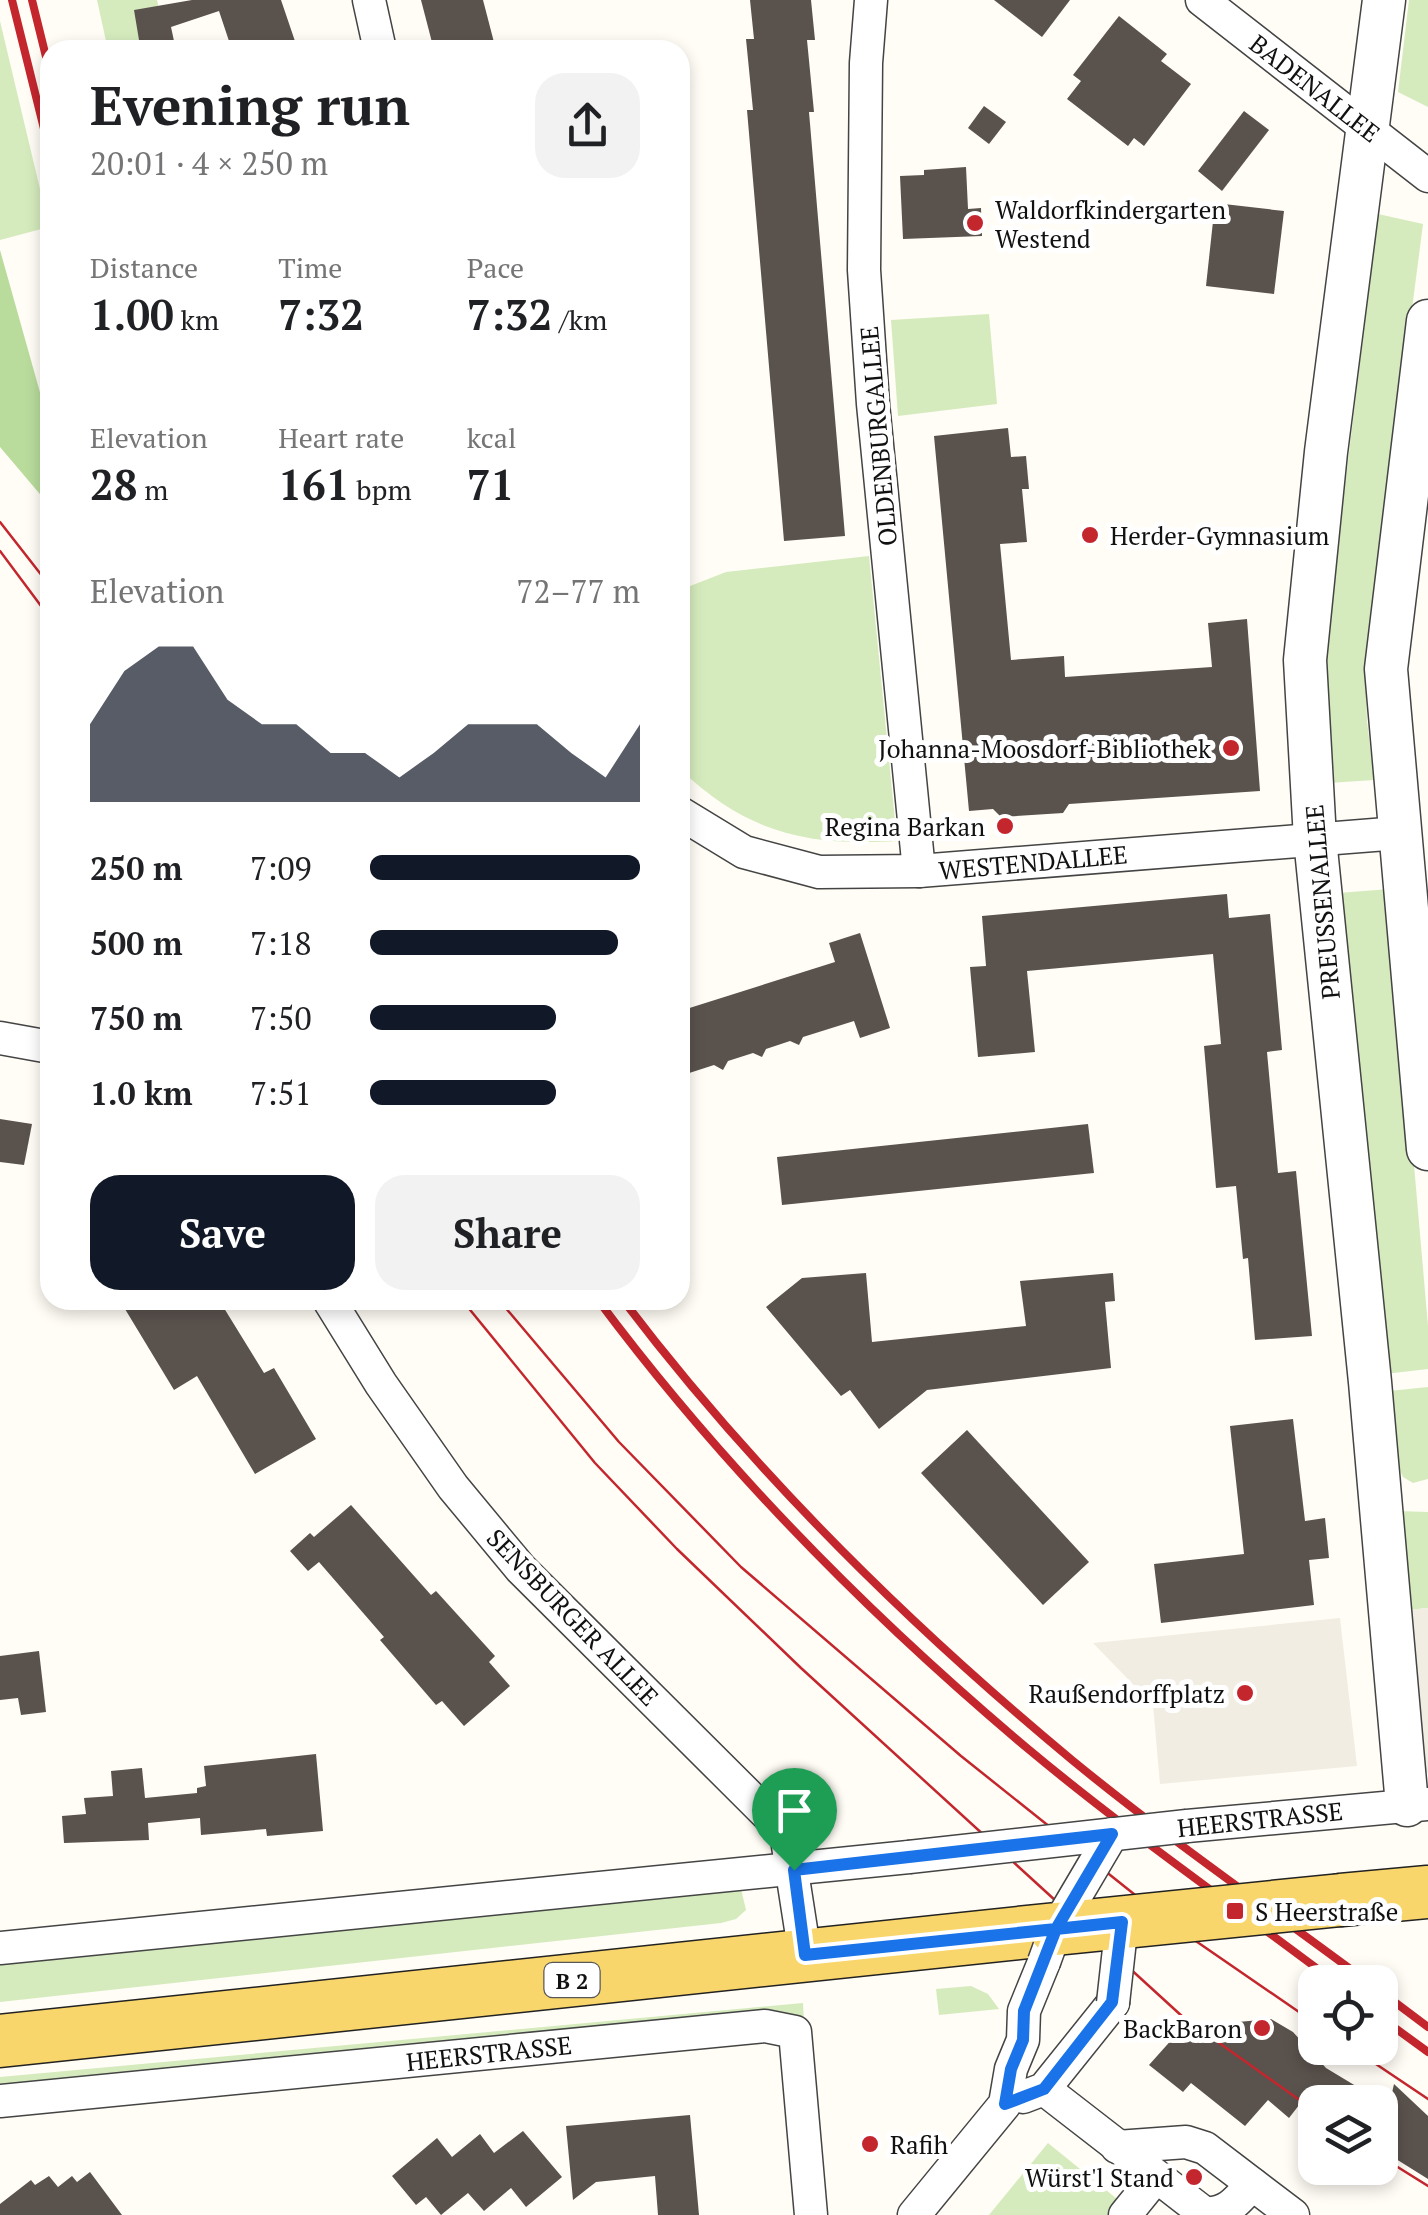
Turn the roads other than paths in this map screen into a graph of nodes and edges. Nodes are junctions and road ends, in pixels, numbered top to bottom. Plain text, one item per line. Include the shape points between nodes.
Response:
1 (369, 0) edge
2 (871, 0) edge
3 (1202, 0) edge
4 (1384, 0) edge
5 (378, 40) edge
6 (1366, 129) junction
7 (1428, 176) edge
8 (1428, 321) edge
9 (690, 819) edge
10 (1399, 833) junction
11 (1315, 839) junction
12 (919, 871) junction
13 (0, 1038) edge
14 (40, 1045) edge
15 (1428, 1149) edge
16 (335, 1310) edge
17 (1418, 1804) edge
18 (1112, 1834) junction
19 (794, 1870) junction
20 (1428, 1892) edge
21 (1122, 1922) junction
22 (1036, 1942) junction
23 (0, 1948) edge
24 (805, 1955) junction
25 (0, 2041) edge
26 (1044, 2089) junction
27 (0, 2101) edge
28 (1005, 2104) junction
29 (1117, 2146) junction
30 (1155, 2178) junction
31 (1252, 2184) junction
32 (811, 2215) edge
33 (914, 2215) edge
34 (1125, 2215) edge
35 (1294, 2215) edge

1 - 5 street
2 - 12 street, OLDENBURGALLEE via 864,270
3 - 6 street, BADENALLEE
4 - 6 street, PREUSSENALLEE
6 - 7 street, BADENALLEE
6 - 11 street, PREUSSENALLEE via 1305,660
8 - 10 street via 1386,669
9 - 12 street, WESTENDALLEE via 744,852 819,872
10 - 11 street, WESTENDALLEE
10 - 15 street
11 - 12 street, WESTENDALLEE
11 - 17 street, PREUSSENALLEE
13 - 14 street
16 - 19 street, SENSBURGER ALLEE via 453,1487 521,1569 786,1833
17 - 18 street, HEERSTRASSE, bridge
18 - 19 street, HEERSTRASSE, bridge
18 - 22 street, bridge
19 - 23 street, HEERSTRASSE
19 - 24 street
20 - 21 main road, B 2, bridge
21 - 22 main road, B 2, bridge
21 - 26 street, bridge via 1112,2002
22 - 24 main road, B 2
22 - 28 street via 1023,2040
24 - 25 main road, B 2
26 - 28 street
26 - 29 street
27 - 32 street, HEERSTRASSE via 783,2027 795,2032
28 - 33 street
29 - 30 street
29 - 31 street via 1186,2142 1205,2148
30 - 31 street via 1216,2215
30 - 34 street
31 - 35 street

